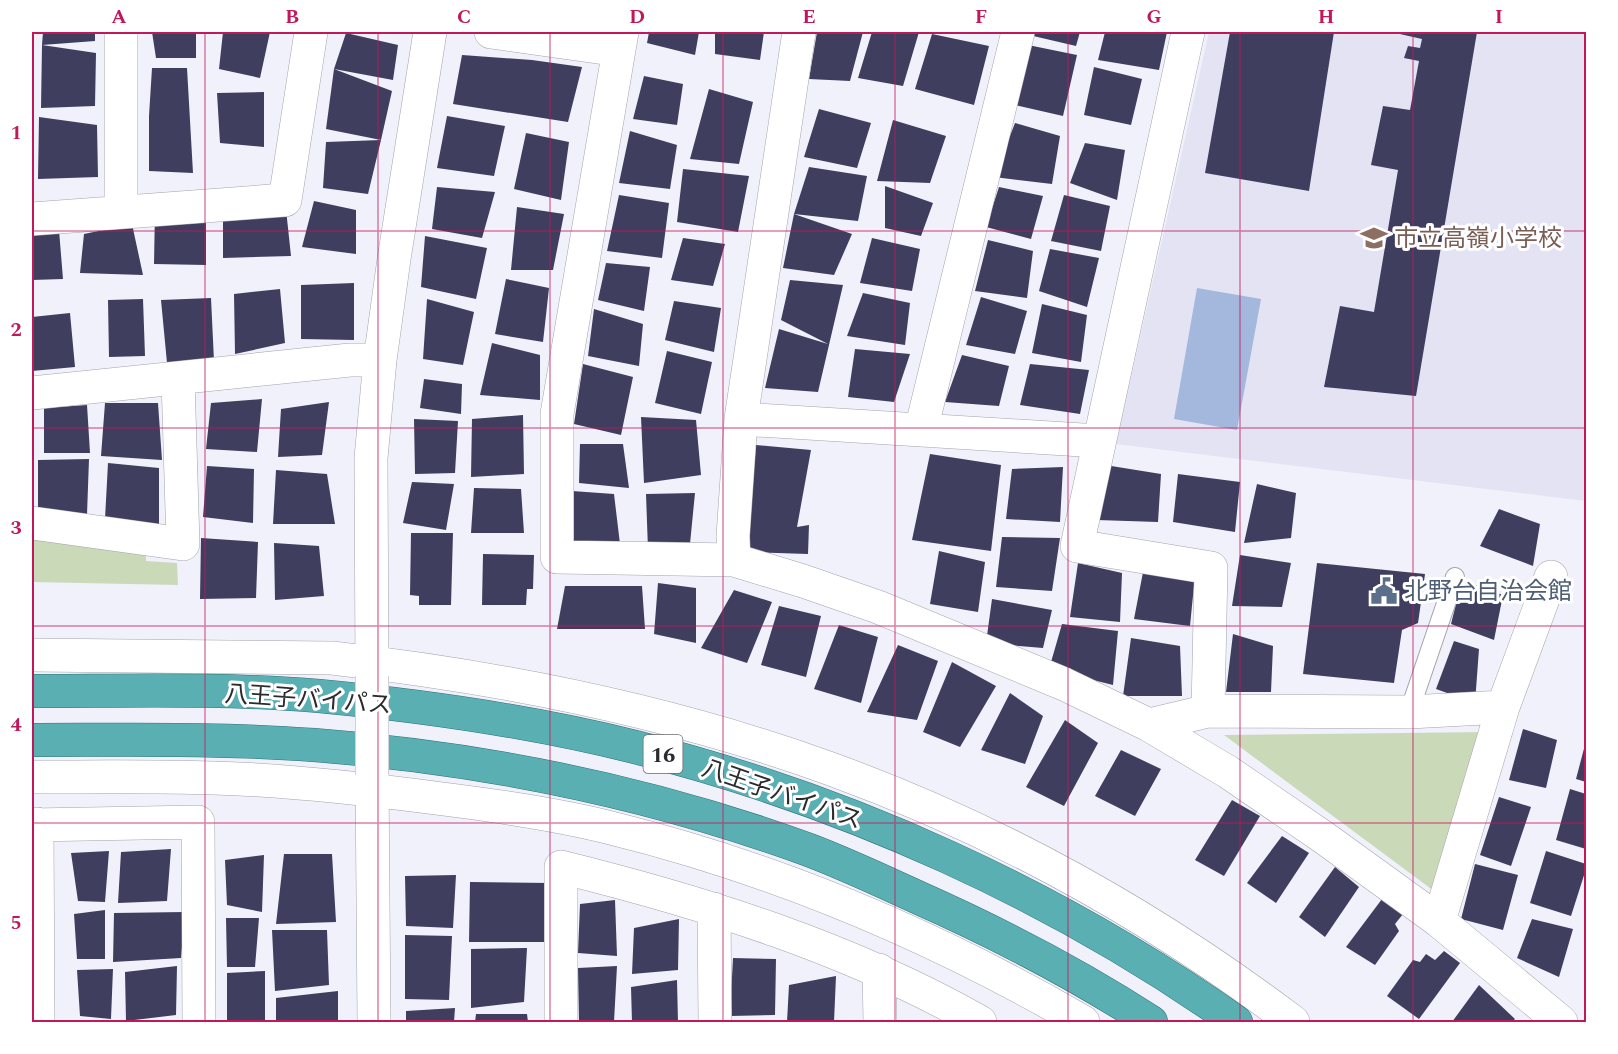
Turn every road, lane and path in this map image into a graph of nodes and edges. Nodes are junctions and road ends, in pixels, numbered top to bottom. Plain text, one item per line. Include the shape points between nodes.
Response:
1 (121, 32) edge
2 (311, 32) edge
3 (430, 32) edge
4 (491, 32) edge
5 (799, 32) edge
6 (1018, 32) edge
7 (1188, 32) edge
8 (621, 41) edge
9 (121, 212) junction
10 (32, 219) edge
11 (380, 360) junction
12 (178, 379) junction
13 (32, 393) edge
14 (741, 419) junction
15 (921, 430) junction
16 (1099, 441) junction
17 (32, 523) edge
18 (734, 560) junction
19 (1455, 577) dead end
20 (1551, 577) dead end
21 (32, 655) edge
22 (372, 669) junction
23 (32, 691) edge
24 (1503, 707) junction
25 (1208, 711) junction
26 (1409, 712) junction
27 (1149, 725) junction
28 (32, 740) edge
29 (32, 777) edge
30 (372, 783) junction
31 (34, 825) edge
32 (714, 909) junction
33 (1439, 921) junction
34 (879, 970) junction
35 (38, 1023) edge
36 (199, 1023) edge
37 (374, 1023) edge
38 (561, 1023) edge
39 (715, 1023) edge
40 (880, 1023) edge
41 (980, 1023) edge
42 (1083, 1023) edge
43 (1151, 1023) edge
44 (1236, 1023) edge
45 (1293, 1023) edge
46 (1561, 1023) edge

1 - 9 street
2 - 9 street via 285,200
3 - 11 street
4 - 8 street
5 - 14 street
6 - 15 street
7 - 16 street
8 - 18 street via 557,414 557,557
9 - 10 street
11 - 12 street
11 - 22 street via 371,458
12 - 13 street
12 - 17 street via 183,544
14 - 15 street
14 - 18 street
15 - 16 street
16 - 25 street via 1077,546 1211,568
18 - 27 street via 878,607
19 - 26 lane
20 - 24 street
21 - 22 street via 332,658
22 - 30 street, bridge
22 - 45 street via 561,693 717,733 831,769 931,809 1034,857 1141,918 1243,984
23 - 44 highway, 八王子バイパス / 16 via 328,697 498,718 678,758 827,806 985,875 1069,917 1157,969
24 - 26 street
24 - 33 street
25 - 26 street
25 - 27 street
27 - 33 street via 1228,772
28 - 43 highway, 八王子バイパス / 16 via 313,745 493,766 620,792 811,851 890,885 1045,959
29 - 30 street
30 - 37 street
30 - 42 street via 620,830 714,857 809,890 941,946
31 - 35 street
31 - 36 street via 198,822
32 - 34 street
32 - 38 street via 561,867
32 - 39 street
33 - 46 street
34 - 40 street
34 - 41 street

